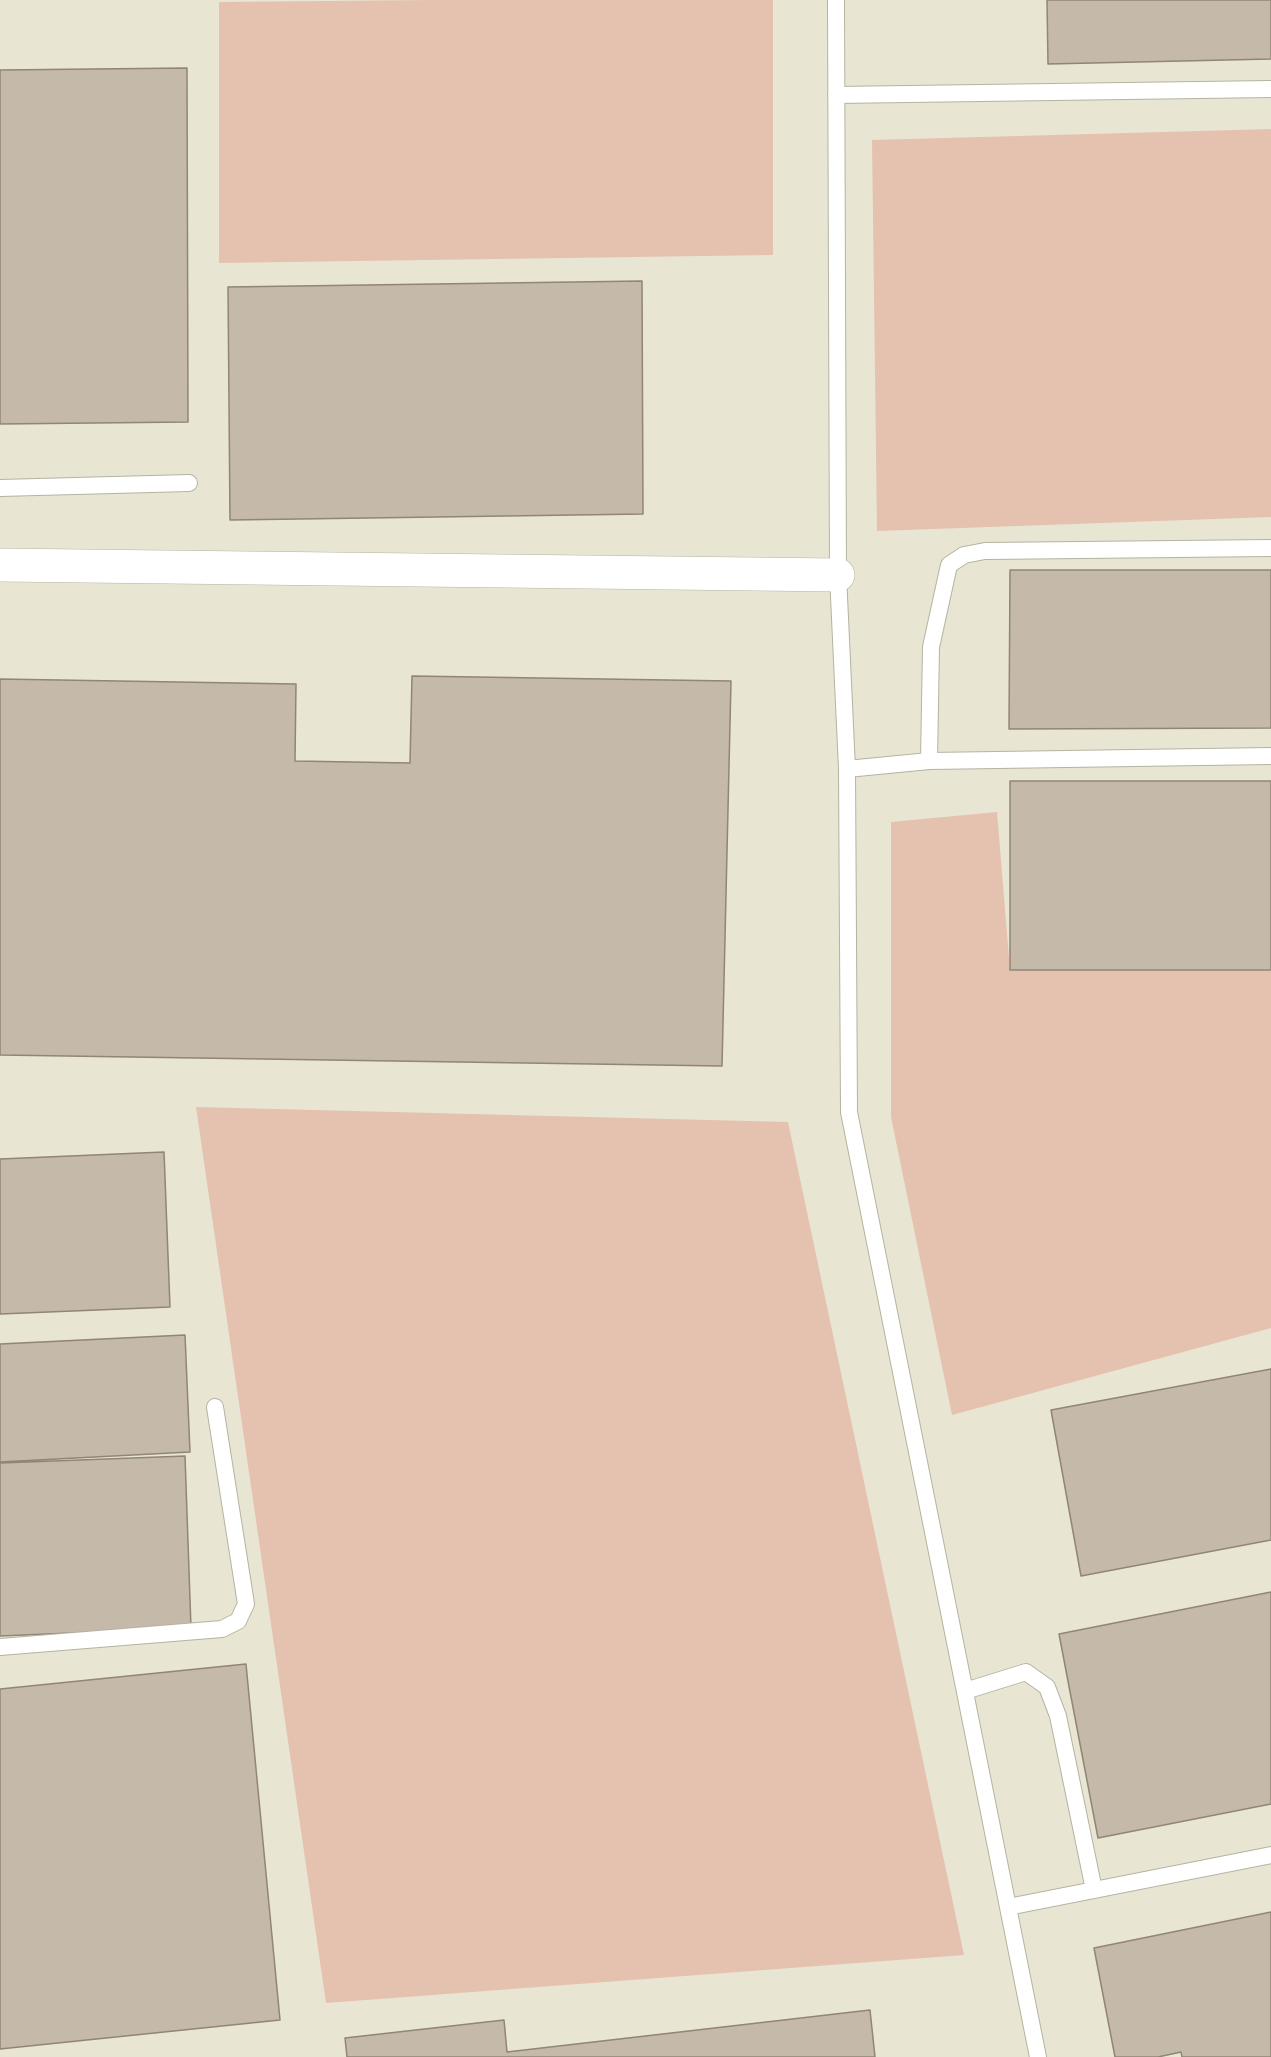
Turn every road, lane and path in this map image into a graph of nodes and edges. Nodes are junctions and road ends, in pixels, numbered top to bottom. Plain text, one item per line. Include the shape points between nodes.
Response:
1 (836, 0) edge
2 (1271, 89) edge
3 (836, 95) junction
4 (189, 483) dead end
5 (0, 488) edge
6 (1271, 548) edge
7 (0, 565) edge
8 (838, 574) junction
9 (1271, 756) edge
10 (929, 761) junction
11 (847, 769) junction
12 (215, 1407) dead end
13 (0, 1647) edge
14 (965, 1691) junction
15 (1271, 1855) edge
16 (1094, 1890) junction
17 (1008, 1907) junction
18 (1038, 2057) edge

1 - 3 lane
2 - 3 lane
3 - 8 lane
4 - 5 lane
6 - 10 lane via 985,551 957,558 949,566 932,647
7 - 8 street
8 - 11 lane
9 - 10 lane
10 - 11 lane
11 - 14 lane via 849,1112
12 - 13 lane via 246,1604 238,1621 222,1629
14 - 16 lane via 1026,1672 1047,1687 1058,1716
14 - 17 lane
15 - 16 lane
16 - 17 lane
17 - 18 lane

